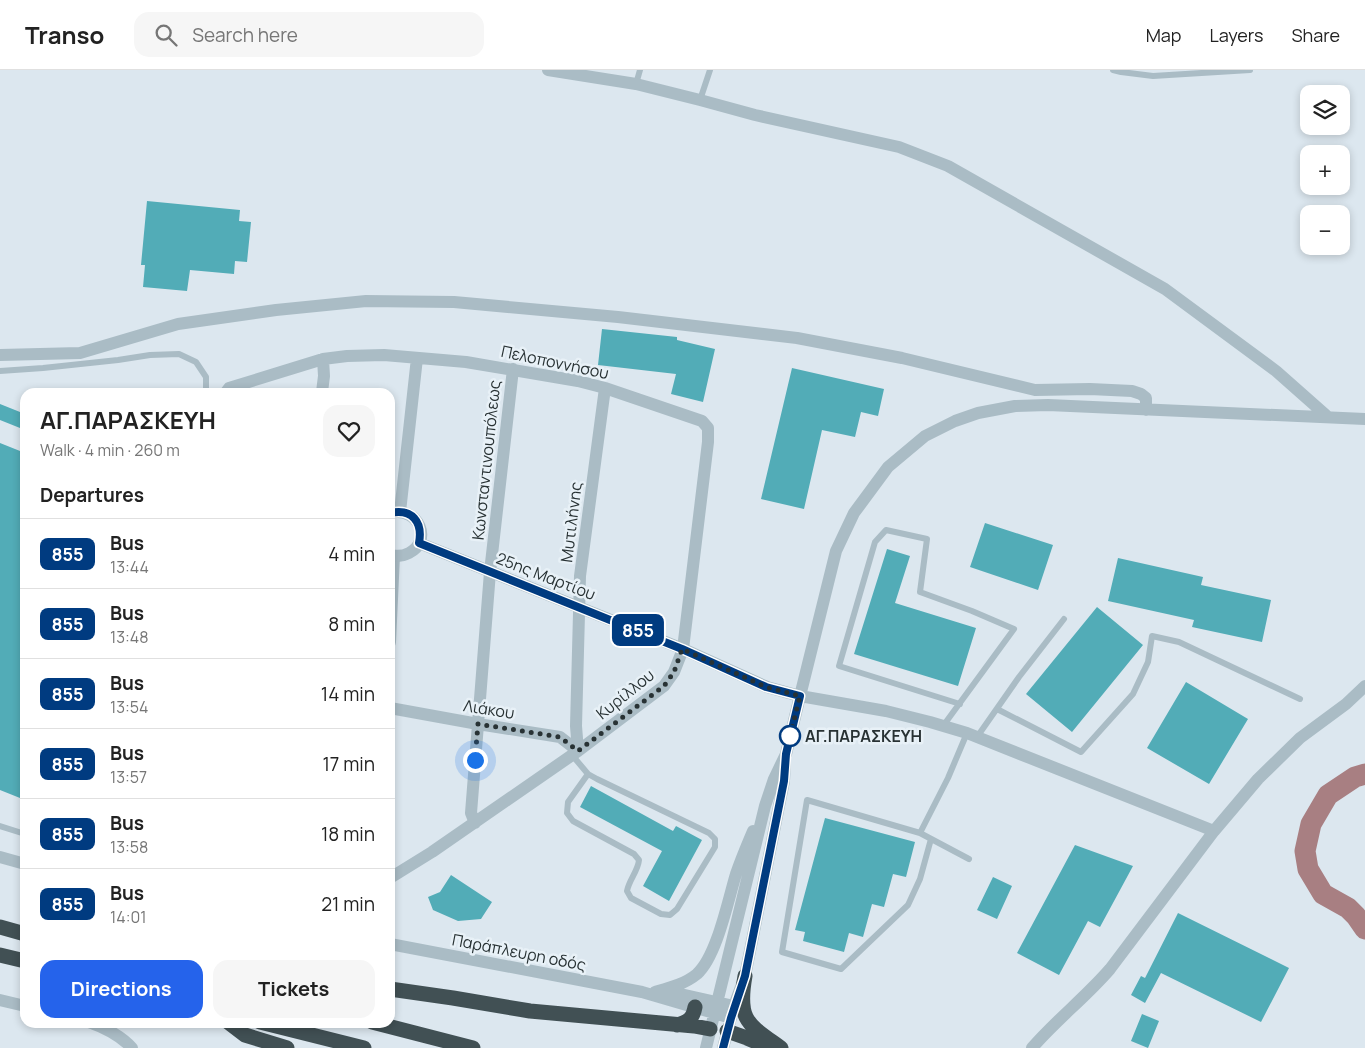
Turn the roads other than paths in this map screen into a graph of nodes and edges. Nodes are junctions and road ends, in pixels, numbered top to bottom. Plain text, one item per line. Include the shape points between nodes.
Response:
1 (548, 70) edge
2 (640, 70) edge
3 (710, 70) edge
4 (1113, 70) edge
5 (1250, 70) edge
6 (636, 84) junction
7 (700, 100) junction
8 (0, 355) edge
9 (417, 358) junction
10 (323, 359) junction
11 (513, 369) junction
12 (0, 371) edge
13 (206, 388) edge
14 (229, 388) edge
15 (322, 388) edge
16 (605, 388) junction
17 (1146, 410) junction
18 (1328, 418) junction
19 (1365, 419) edge
20 (708, 428) joint
21 (395, 512) edge
22 (419, 543) junction
23 (395, 555) edge
24 (490, 572) junction
25 (580, 607) junction
26 (1064, 619) dead end
27 (682, 649) junction
28 (1365, 686) edge
29 (800, 696) junction
30 (1300, 699) dead end
31 (960, 704) junction
32 (395, 709) edge
33 (997, 709) junction
34 (478, 724) junction
35 (943, 726) junction
36 (972, 735) junction
37 (575, 753) junction
38 (786, 754) junction
39 (588, 774) junction
40 (765, 806) junction
41 (475, 823) junction
42 (0, 826) edge
43 (1214, 831) junction
44 (20, 832) edge
45 (920, 833) junction
46 (931, 839) junction
47 (0, 857) edge
48 (969, 859) dead end
49 (20, 863) edge
50 (395, 875) edge
51 (0, 927) edge
52 (20, 933) edge
53 (395, 945) edge
54 (0, 954) edge
55 (20, 960) edge
56 (745, 976) junction
57 (395, 990) edge
58 (642, 992) junction
59 (655, 992) junction
60 (0, 1000) edge
61 (20, 1005) edge
62 (695, 1007) junction
63 (715, 1008) junction
64 (731, 1019) junction
65 (678, 1025) junction
66 (104, 1028) edge
67 (236, 1028) edge
68 (284, 1028) edge
69 (395, 1028) edge
70 (710, 1029) junction
71 (132, 1048) edge
72 (287, 1048) edge
73 (364, 1048) edge
74 (473, 1048) edge
75 (706, 1048) edge
76 (723, 1048) edge
77 (770, 1048) edge
78 (781, 1048) edge
79 (1032, 1048) edge

1 - 6 street
2 - 6 lane
3 - 7 lane
4 - 5 lane via 1153,76
6 - 7 street
7 - 18 street via 899,147 948,166 1164,289 1276,371
8 - 17 street via 80,352 178,324 276,310 366,301 454,302 797,338 902,358 1035,390 1132,391 1146,398
9 - 10 street, Πελοποννήσου via 384,355
9 - 11 street, Πελοποννήσου
9 - 21 street
10 - 14 street, Πελοποννήσου
10 - 15 street
11 - 16 street, Πελοποννήσου
11 - 24 street, Κωνσταντινουπόλεως
12 - 13 lane via 179,354 196,362 206,377
16 - 20 street, Πελοποννήσου via 702,421
16 - 25 street, Μυτιλήνης via 580,576
17 - 18 street
17 - 29 street via 1016,406 978,413 925,436 888,467 854,513 836,550
18 - 19 street
20 - 27 street, Κυρίλλου
21 - 22 street via 410,514 418,522 421,532
22 - 23 street via 404,556
22 - 24 street, 25ης Μαρτίου
24 - 25 street, 25ης Μαρτίου
24 - 34 street, Κωνσταντινουπόλεως
25 - 27 street, 25ης Μαρτίου
25 - 37 street, Μυτιλήνης
26 - 33 lane
27 - 29 street, 25ης Μαρτίου via 766,687
27 - 37 street, Κυρίλλου via 674,672 664,686
28 - 43 street via 1278,758
29 - 35 street, 25ης Μαρτίου via 886,711
29 - 38 street
30 - 33 lane via 1179,642 1152,636 1148,662 1133,694 1081,752
31 - 31 lane via 839,666 875,542 886,530 927,539 920,592 1014,629
31 - 35 lane
32 - 34 street, Λιάκου
33 - 36 lane
34 - 37 street, Λιάκου via 560,737
34 - 41 street, Κωνσταντινουπόλεως via 471,813
35 - 36 street, 25ης Μαρτίου
36 - 43 street, 25ης Μαρτίου
36 - 45 lane
37 - 39 lane
37 - 41 street, Κυρίλλου
38 - 40 street
38 - 56 street via 784,781
39 - 39 lane via 716,839 715,847 678,909 670,915 661,914 631,898 628,885 639,860 634,854 573,820 567,812 568,802
40 - 59 street via 742,858 706,964 677,986
40 - 63 street
41 - 50 street, Κυρίλλου
42 - 44 lane
43 - 79 street via 1110,969
45 - 46 lane
45 - 46 lane via 807,800 782,952 841,969 908,905 920,879
46 - 48 lane
47 - 49 street
51 - 52 highway
53 - 58 street, Παράπλευρη οδός
54 - 55 highway
56 - 64 street
56 - 78 highway via 742,1003 747,1019
57 - 65 highway via 530,1011
58 - 59 street, Παράπλευρη οδός
58 - 62 street, Παράπλευρη οδός
59 - 63 street, Παράπλευρη οδός via 676,993
60 - 61 street
62 - 63 street, Παράπλευρη οδός
62 - 65 highway via 691,1018
63 - 64 street
63 - 70 street
64 - 70 street
64 - 76 street
64 - 77 highway via 747,1038
65 - 70 highway
66 - 71 street
67 - 72 highway via 245,1035
68 - 73 highway
69 - 74 highway
70 - 75 street

